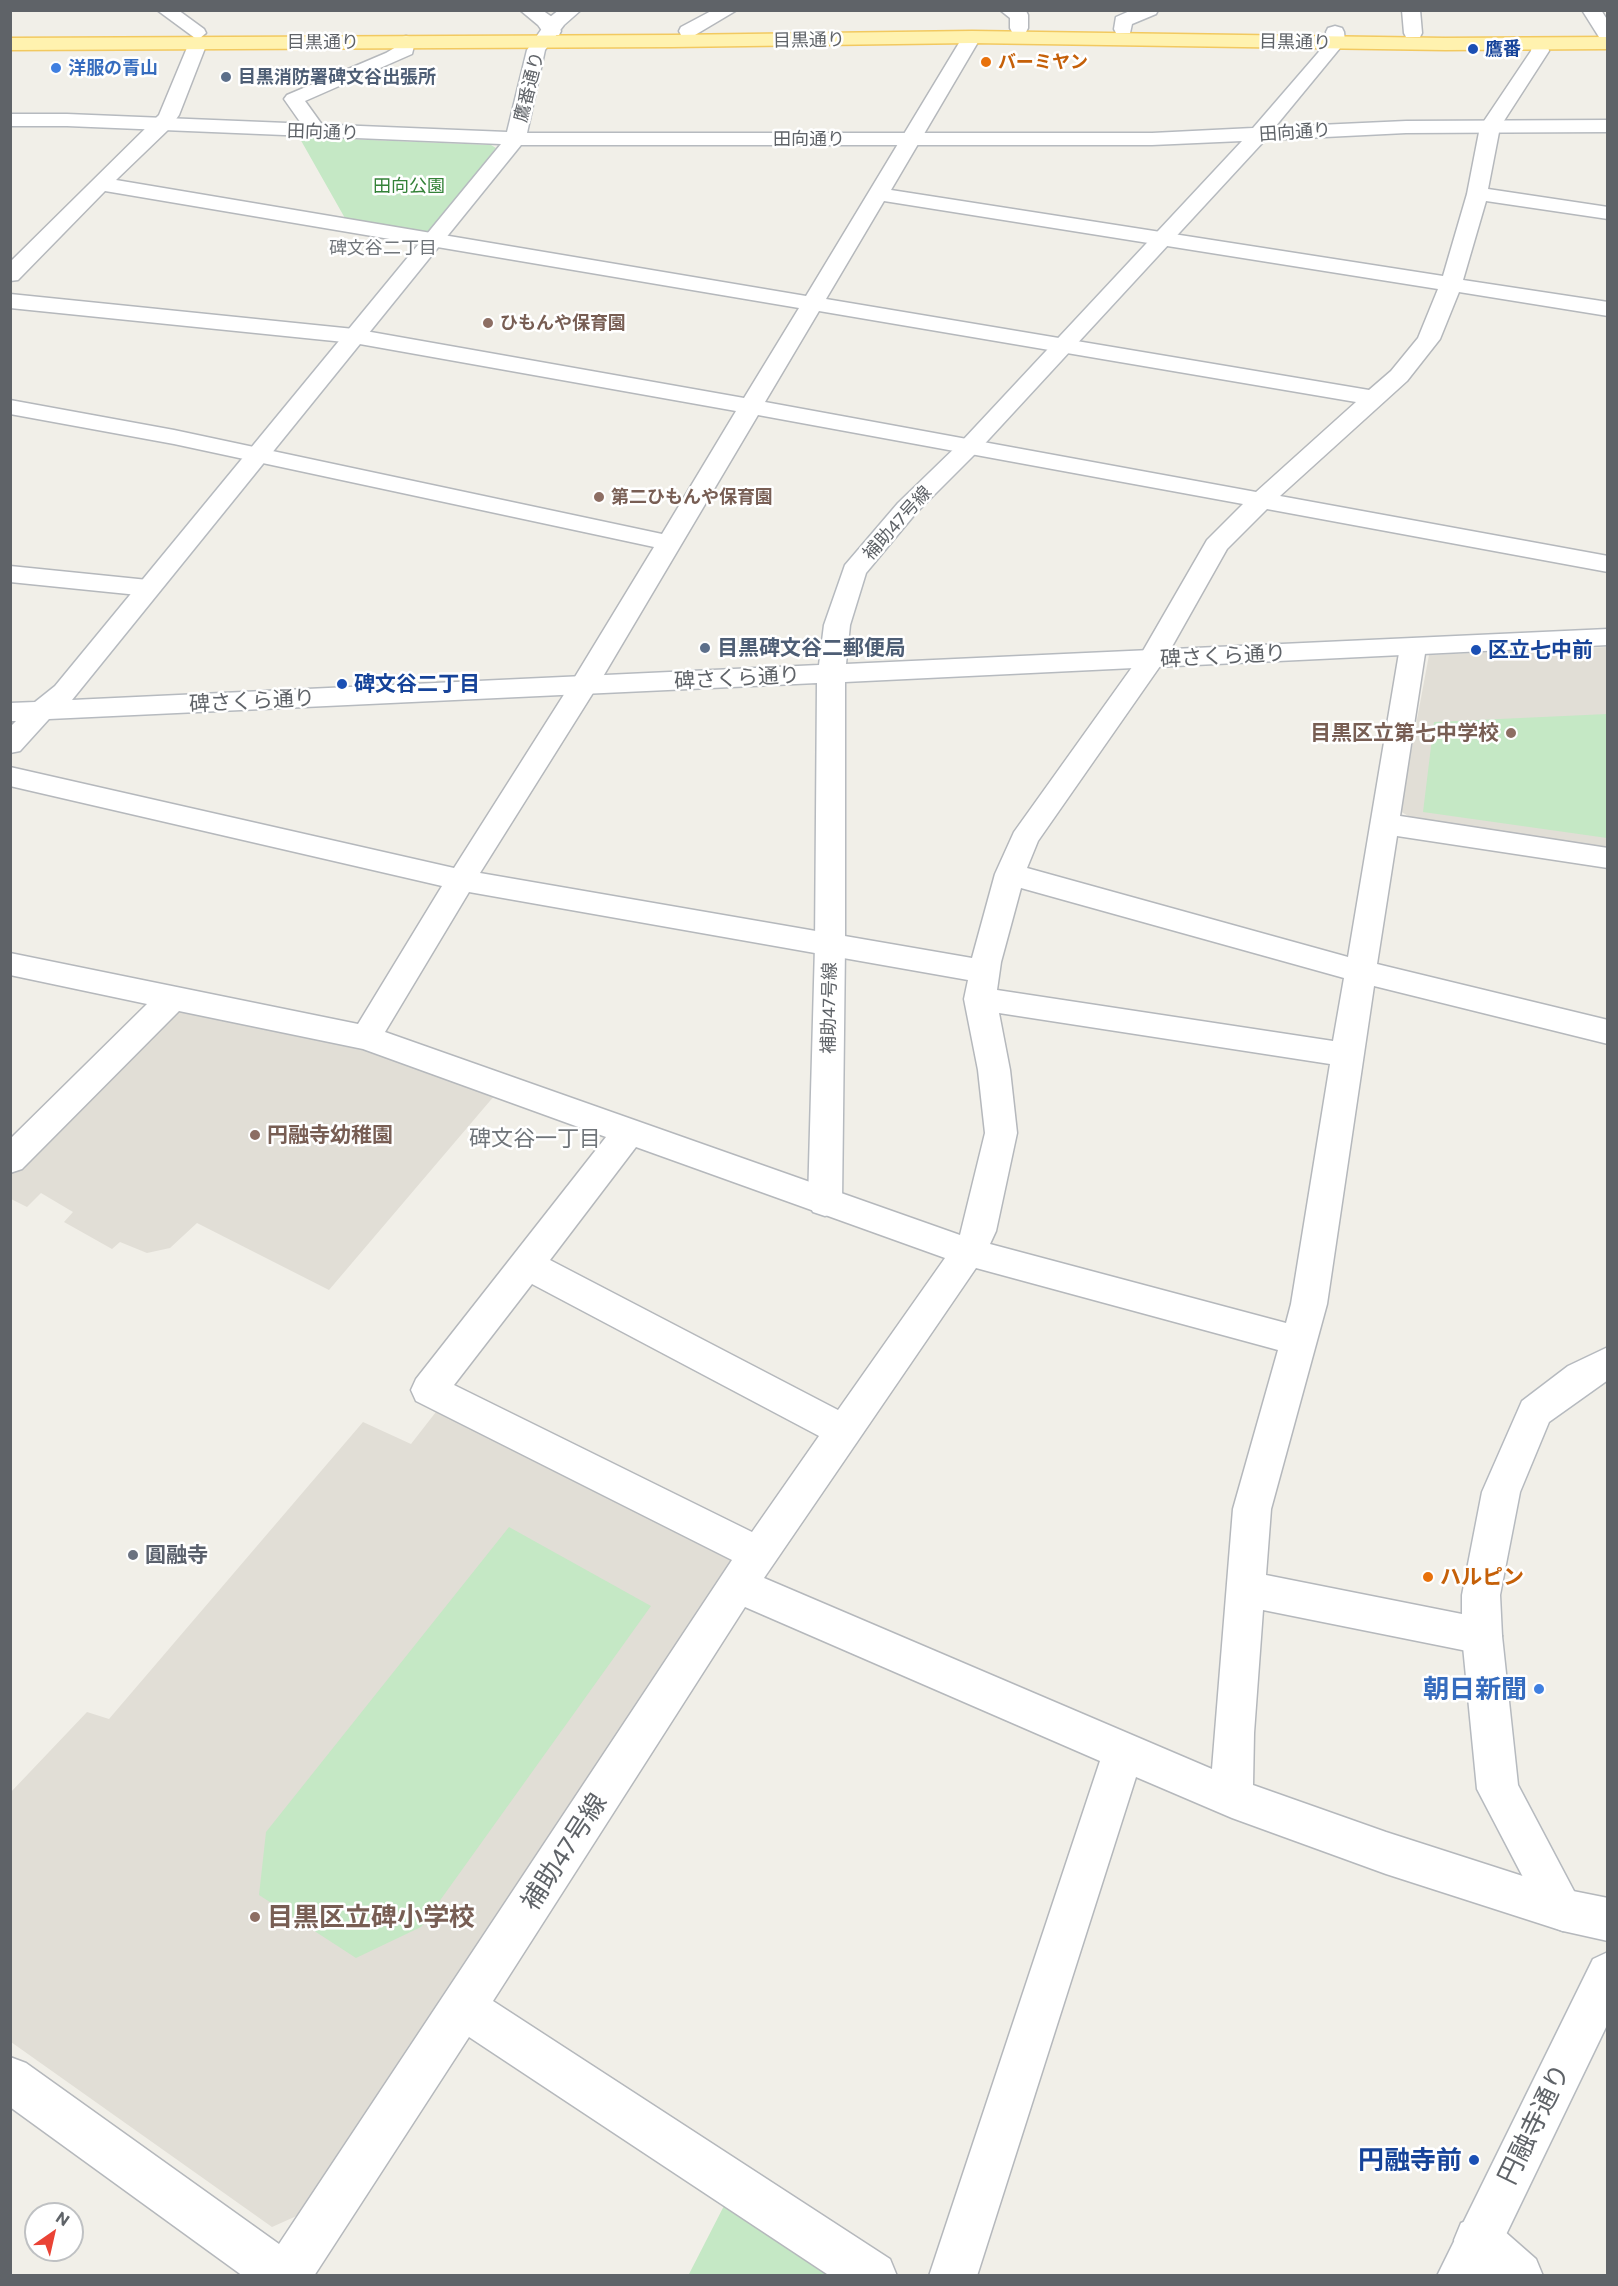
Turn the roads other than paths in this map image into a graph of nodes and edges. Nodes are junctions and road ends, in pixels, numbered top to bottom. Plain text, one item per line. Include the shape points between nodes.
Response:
1 (166, 10) edge
2 (529, 10) edge
3 (572, 10) edge
4 (728, 10) edge
5 (1149, 10) edge
6 (1411, 10) edge
7 (1591, 10) edge
8 (1018, 16) edge
9 (1123, 29) junction
10 (688, 31) junction
11 (10, 33) edge
12 (1413, 33) junction
13 (546, 36) junction
14 (1607, 36) edge
15 (972, 37) junction
16 (1335, 37) junction
17 (198, 38) junction
18 (406, 42) junction
19 (10, 44) edge
20 (1540, 44) junction
21 (10, 120) edge
22 (162, 125) junction
23 (1608, 126) edge
24 (1490, 127) junction
25 (313, 131) junction
26 (1258, 134) junction
27 (512, 139) junction
28 (913, 139) junction
29 (100, 184) junction
30 (880, 194) junction
31 (1477, 194) junction
32 (1608, 213) edge
33 (432, 239) junction
34 (1160, 239) junction
35 (10, 275) edge
36 (1451, 284) junction
37 (10, 301) edge
38 (814, 304) junction
39 (1608, 309) edge
40 (354, 336) junction
41 (1062, 345) junction
42 (1375, 398) junction
43 (750, 406) junction
44 (10, 407) edge
45 (970, 446) junction
46 (256, 456) junction
47 (1262, 501) junction
48 (669, 543) junction
49 (1608, 564) edge
50 (10, 574) edge
51 (148, 588) junction
52 (1608, 637) edge
53 (1413, 647) junction
54 (1152, 659) junction
55 (831, 674) junction
56 (584, 685) junction
57 (42, 710) junction
58 (10, 712) edge
59 (10, 744) edge
60 (10, 776) edge
61 (1385, 824) junction
62 (1608, 858) edge
63 (1010, 874) junction
64 (461, 880) junction
65 (830, 946) junction
66 (10, 964) edge
67 (1362, 972) junction
68 (982, 985) junction
69 (172, 999) junction
70 (1608, 1032) edge
71 (366, 1038) junction
72 (1347, 1055) junction
73 (628, 1132) junction
74 (10, 1160) edge
75 (825, 1202) junction
76 (968, 1252) junction
77 (526, 1264) junction
78 (1299, 1341) junction
79 (1608, 1362) edge
80 (844, 1431) junction
81 (748, 1569) junction
82 (1247, 1589) junction
83 (1482, 1636) junction
84 (1125, 1750) junction
85 (1232, 1798) junction
86 (1563, 1910) junction
87 (1608, 1920) edge
88 (1608, 1974) edge
89 (462, 2007) junction
90 (10, 2079) edge
91 (1469, 2258) edge
92 (285, 2276) edge
93 (873, 2276) edge
94 (953, 2276) edge
95 (1519, 2276) edge

1 - 17 street
2 - 13 street via 545,21
3 - 13 street, 鷹番通り
4 - 10 street
5 - 9 street via 1123,21
6 - 12 street
7 - 14 street
8 - 9 main road, 目黒通り
8 - 10 main road, 目黒通り
9 - 16 main road, 目黒通り
10 - 13 main road, 目黒通り
11 - 17 main road, 目黒通り
12 - 14 main road, 目黒通り
12 - 16 main road, 目黒通り
13 - 15 main road, 目黒通り
13 - 17 main road, 目黒通り
13 - 18 main road, 目黒通り
13 - 27 street, 鷹番通り via 536,50 518,132
14 - 20 main road, 目黒通り
15 - 16 main road, 目黒通り
15 - 28 street
16 - 20 main road, 目黒通り
16 - 26 street, 補助47号線
17 - 18 main road, 目黒通り
17 - 19 main road, 目黒通り
17 - 22 street
18 - 25 street via 405,50 393,57 294,99
20 - 24 street via 1540,51
21 - 22 street, 田向通り
22 - 25 street, 田向通り
22 - 29 street
23 - 24 street, 田向通り
24 - 26 street, 田向通り
24 - 31 street
25 - 27 street, 田向通り
26 - 28 street, 田向通り via 1152,139
26 - 34 street, 補助47号線
27 - 28 street, 田向通り
27 - 33 street, 鷹番通り
28 - 30 street
29 - 33 street
29 - 35 street
30 - 34 street
30 - 38 street
31 - 32 street
31 - 36 street
33 - 38 street
33 - 40 street, 鷹番通り
34 - 36 street
34 - 41 street, 補助47号線
36 - 39 street
36 - 42 street via 1429,339
37 - 40 street
38 - 41 street
38 - 43 street
40 - 43 street
40 - 46 street, 鷹番通り
41 - 42 street
41 - 45 street, 補助47号線
42 - 47 street
43 - 45 street
43 - 48 street
44 - 46 street
45 - 47 street
45 - 55 street, 補助47号線 via 907,508 854,572 837,625
46 - 48 street
46 - 51 street, 鷹番通り
47 - 49 street
47 - 54 street via 1216,545
48 - 56 street
50 - 51 street
51 - 57 street, 鷹番通り via 65,692
52 - 53 street, 碑さくら通り
53 - 54 street, 碑さくら通り
53 - 61 street
54 - 55 street, 碑さくら通り
54 - 63 street via 1024,839
55 - 56 street, 碑さくら通り
55 - 65 street, 補助47号線
56 - 57 street, 碑さくら通り
56 - 64 street
57 - 58 street, 碑さくら通り
57 - 59 street, 鷹番通り
60 - 64 street
61 - 62 street
61 - 67 street
63 - 67 street
63 - 68 street
64 - 65 street
64 - 71 street
65 - 68 street
65 - 75 street, 補助47号線
66 - 69 street
67 - 70 street
67 - 72 street
68 - 72 street
68 - 76 street, 補助47号線 via 1001,1133 979,1231
69 - 71 street
69 - 74 street
71 - 73 street
72 - 78 street via 1309,1304
73 - 75 street
73 - 77 street
75 - 76 street
76 - 78 street
76 - 80 street, 補助47号線
77 - 80 street
77 - 81 street via 429,1390
78 - 82 street via 1252,1509
79 - 83 street via 1535,1412 1501,1492 1481,1595
80 - 81 street, 補助47号線
81 - 84 street
81 - 89 street, 補助47号線
82 - 83 street
82 - 85 street
83 - 86 street via 1498,1789
84 - 85 street
84 - 94 street
85 - 86 street
86 - 87 street
88 - 91 street, 円融寺通り
89 - 92 street, 補助47号線
89 - 93 street
90 - 92 street
91 - 95 street

